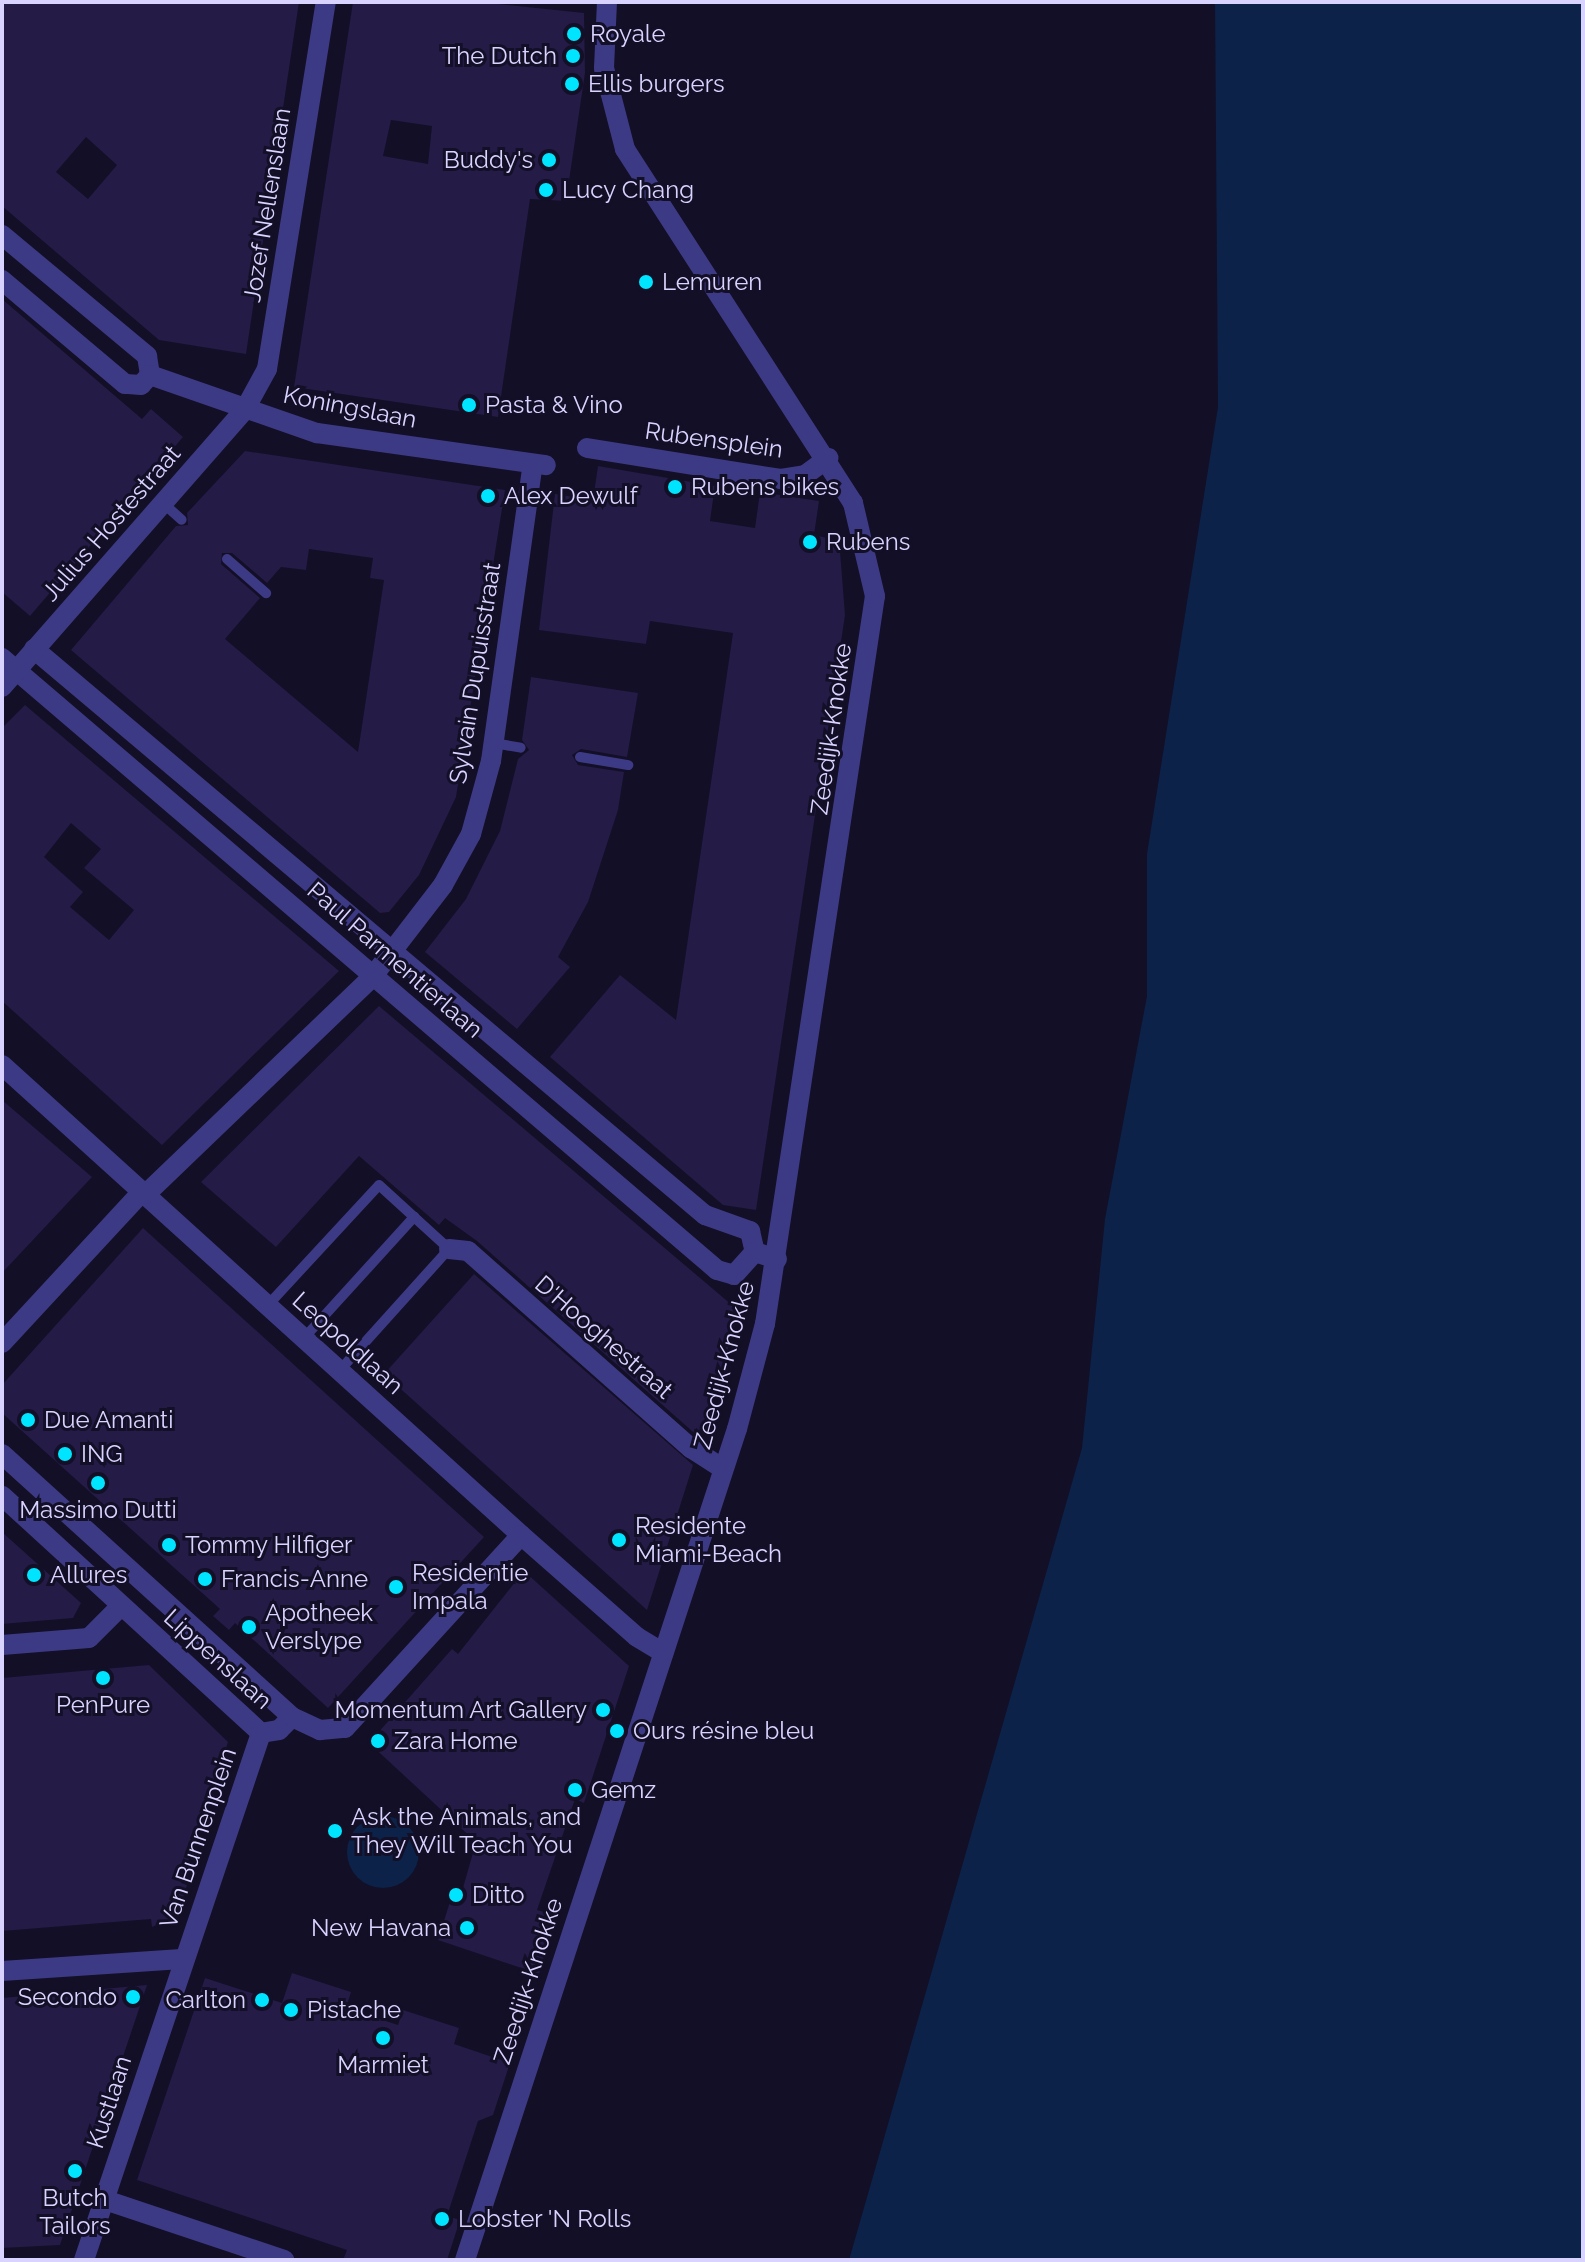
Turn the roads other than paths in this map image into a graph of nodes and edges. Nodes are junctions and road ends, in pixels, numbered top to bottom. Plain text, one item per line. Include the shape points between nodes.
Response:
1 (326, 2) edge
2 (607, 2) edge
3 (2, 235) edge
4 (2, 280) edge
5 (150, 375) junction
6 (244, 411) junction
7 (587, 448) dead end
8 (828, 458) junction
9 (540, 465) joint
10 (163, 503) junction
11 (182, 520) dead end
12 (227, 559) dead end
13 (266, 593) dead end
14 (34, 649) junction
15 (10, 664) edge
16 (2, 687) edge
17 (494, 743) junction
18 (521, 748) dead end
19 (580, 757) dead end
20 (628, 765) dead end
21 (394, 949) junction
22 (373, 976) junction
23 (2, 1065) edge
24 (144, 1192) junction
25 (414, 1217) junction
26 (449, 1249) junction
27 (755, 1252) junction
28 (777, 1259) junction
29 (268, 1305) junction
30 (304, 1338) junction
31 (2, 1343) edge
32 (340, 1370) junction
33 (2, 1454) edge
34 (723, 1469) junction
35 (2, 1496) edge
36 (521, 1535) junction
37 (121, 1606) junction
38 (2, 1645) edge
39 (664, 1653) junction
40 (292, 1717) junction
41 (261, 1733) junction
42 (182, 1959) junction
43 (2, 1971) edge
44 (105, 2200) junction
45 (84, 2260) edge
46 (284, 2260) edge
47 (465, 2260) edge

1 - 6 street, Jozef Nellenslaan via 267,369
2 - 8 street, Zeedijk-Knokke via 604,68 625,149
3 - 5 street via 147,356
4 - 5 street, Koningslaan via 125,384 141,385
5 - 6 street, Koningslaan
6 - 9 street, Koningslaan via 317,433
6 - 10 street, Julius Hostestraat
7 - 8 street, Rubensplein via 781,479 805,475
8 - 28 street, Zeedijk-Knokke via 853,503 875,596
9 - 17 street, Sylvain Dupuisstraat
10 - 11 lane
10 - 14 street, Julius Hostestraat
12 - 13 lane
14 - 15 street, Julius Hostestraat
14 - 21 street, Paul Parmentierlaan
15 - 16 street, Julius Hostestraat
15 - 22 street, Paul Parmentierlaan
17 - 18 lane
17 - 21 street, Sylvain Dupuisstraat via 471,834 443,885
19 - 20 lane
21 - 22 street, Sylvain Dupuisstraat
21 - 27 street, Paul Parmentierlaan via 705,1215 750,1231
22 - 24 street, Sylvain Dupuisstraat
22 - 27 street, Paul Parmentierlaan via 717,1270 734,1275
23 - 24 street, Leopoldlaan
24 - 29 street, Leopoldlaan
24 - 31 street, Sylvain Dupuisstraat
25 - 26 lane
25 - 29 lane via 379,1185
25 - 30 lane
26 - 32 lane
26 - 34 street, D'Hooghestraat via 468,1251 691,1448
27 - 28 street
28 - 34 street, Zeedijk-Knokke via 765,1324
29 - 30 street, Leopoldlaan
30 - 32 street, Leopoldlaan
32 - 36 street, Leopoldlaan
33 - 40 street, Lippenslaan
34 - 39 street, Zeedijk-Knokke
35 - 37 street, Lippenslaan
36 - 39 street, Leopoldlaan via 637,1637
36 - 40 street via 345,1728 320,1730
37 - 38 street via 89,1638
37 - 41 street, Lippenslaan
39 - 47 street, Zeedijk-Knokke
40 - 41 street, Lippenslaan via 279,1730
41 - 42 street, Van Bunnenplein via 201,1921
42 - 43 street
42 - 44 street, Kustlaan
44 - 45 street, Kustlaan
44 - 46 street

